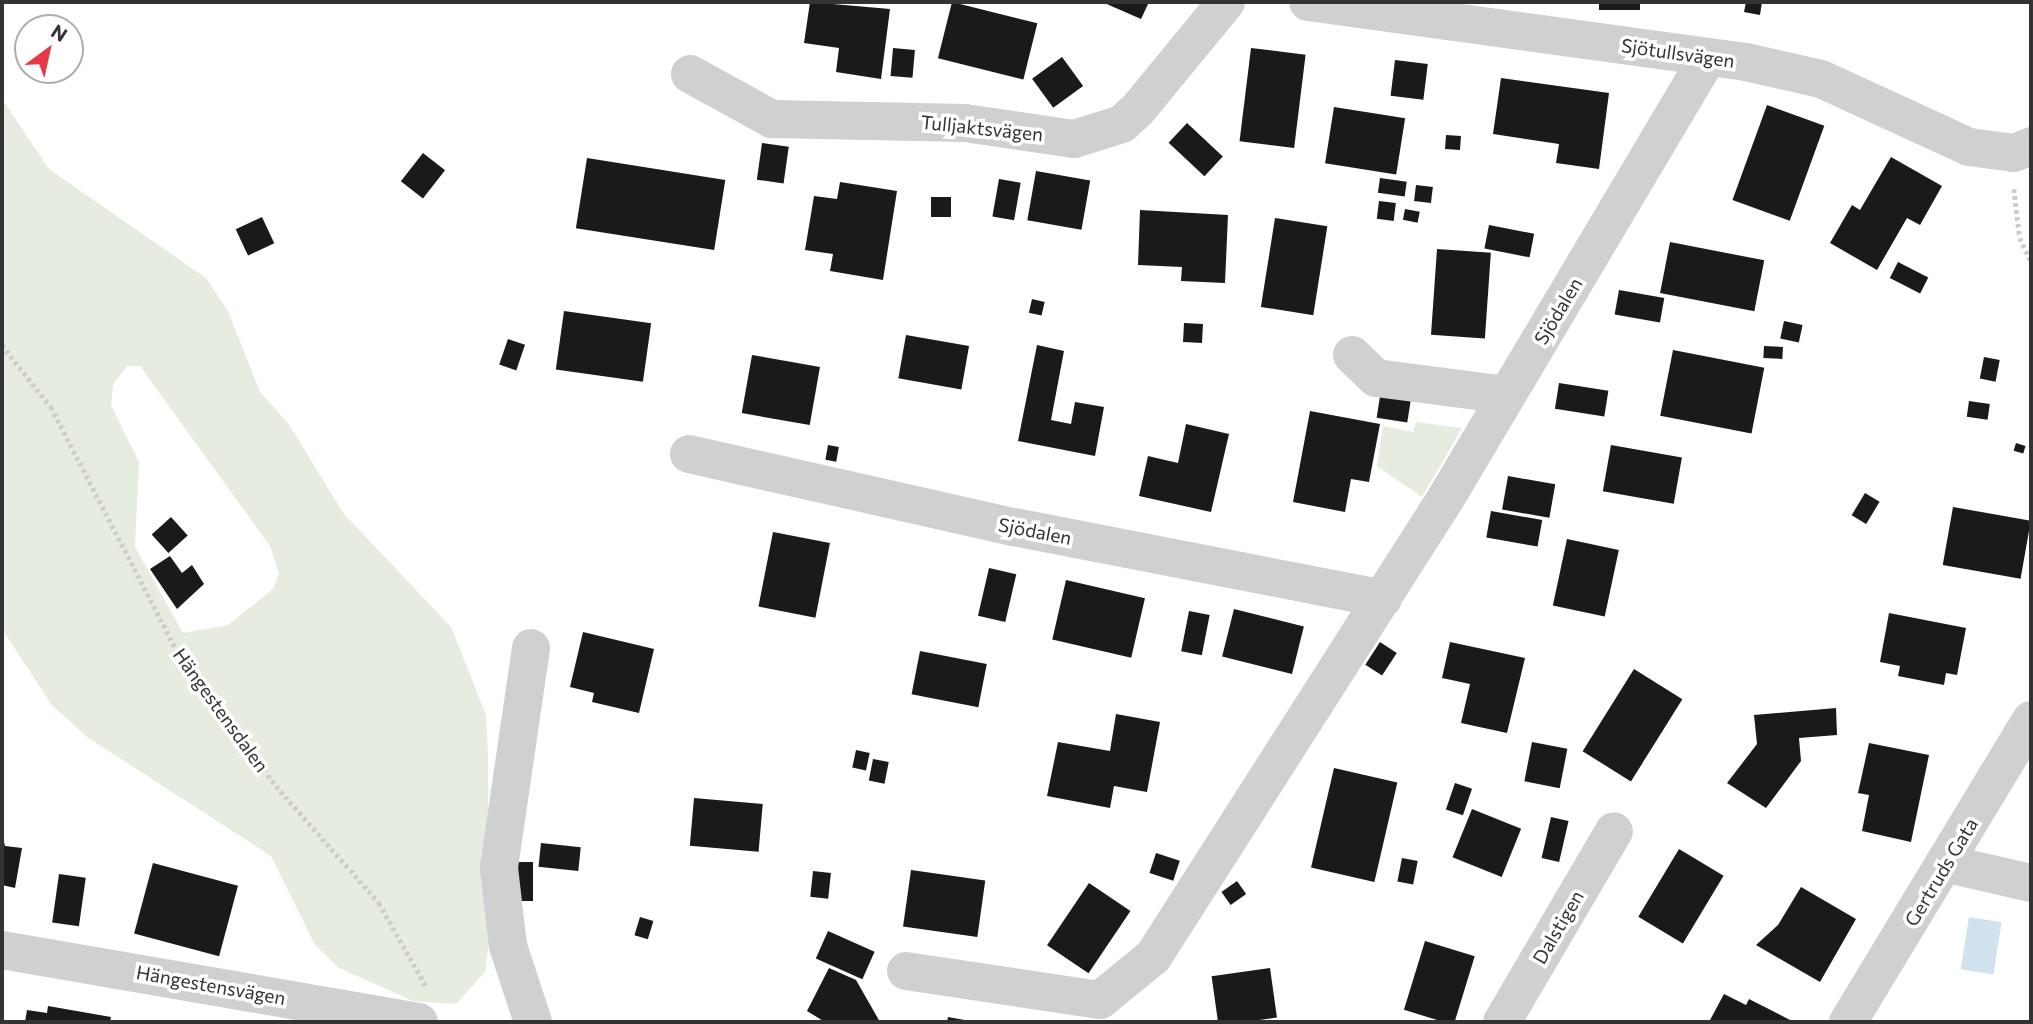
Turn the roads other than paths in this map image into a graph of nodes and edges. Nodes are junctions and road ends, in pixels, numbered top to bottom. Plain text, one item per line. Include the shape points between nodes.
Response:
1 (1226, 2) edge
2 (1308, 2) edge
3 (1708, 57) junction
4 (690, 74) dead end
5 (2022, 150) edge
6 (1352, 355) dead end
7 (1507, 396) junction
8 (689, 454) dead end
9 (1383, 599) junction
10 (531, 648) dead end
11 (2031, 720) edge
12 (1614, 831) dead end
13 (1948, 864) junction
14 (2031, 883) edge
15 (2, 950) edge
16 (906, 971) dead end
17 (425, 1010) edge
18 (533, 1022) edge
19 (1502, 1022) edge
20 (1848, 1022) edge

1 - 4 street, Tulljaktsvägen via 1122,124 1074,139 965,123 772,119
2 - 3 street, Sjötullsvägen
3 - 5 street, Sjötullsvägen via 1821,79 1946,139
3 - 7 street, Sjödalen
6 - 7 street via 1376,378
7 - 9 street, Sjödalen
8 - 9 street, Sjödalen via 1014,527
9 - 16 street, Sjödalen via 1174,928 1138,973 1100,1000
10 - 18 street via 499,868 508,946
11 - 13 street, Gertruds Gata
12 - 19 street, Dalstigen
13 - 14 street
13 - 20 street, Gertruds Gata
15 - 17 street, Hängestensvägen

